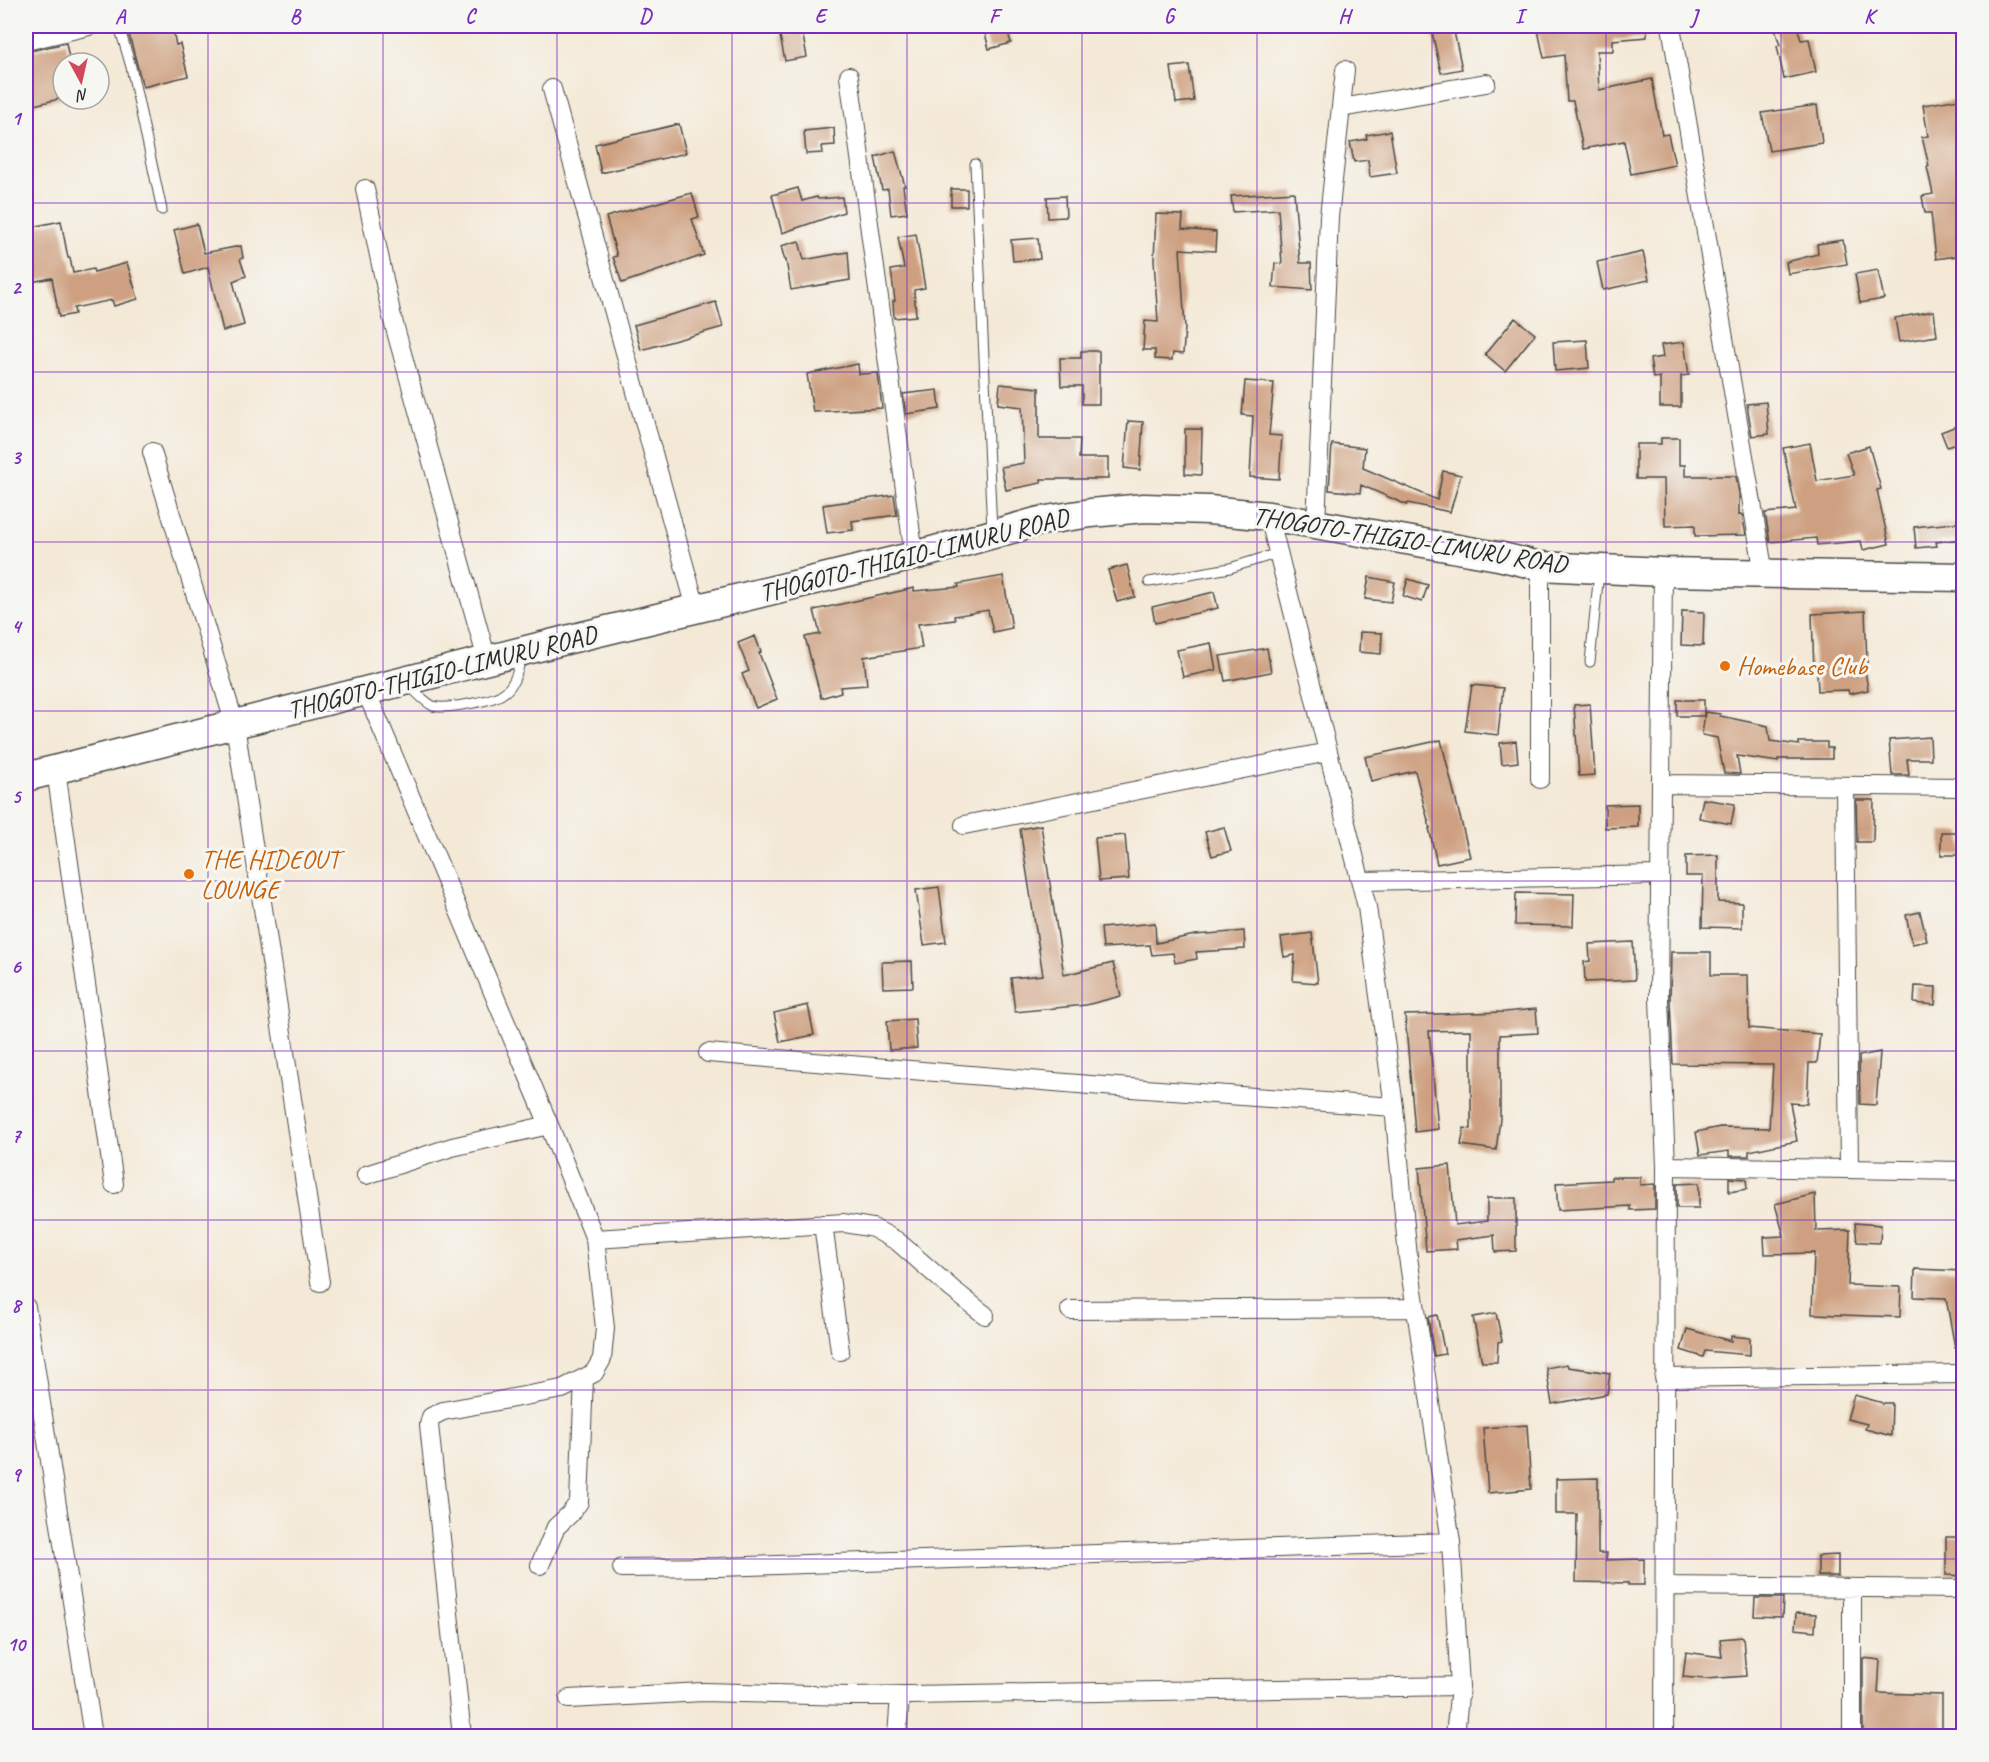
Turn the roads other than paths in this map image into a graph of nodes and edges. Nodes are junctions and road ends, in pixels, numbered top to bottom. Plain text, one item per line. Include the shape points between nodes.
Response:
1 (119, 26) edge
2 (1671, 26) edge
3 (80, 27) edge
4 (26, 41) edge
5 (1345, 70) dead end
6 (849, 76) dead end
7 (1486, 83) dead end
8 (552, 89) dead end
9 (1341, 108) junction
10 (975, 164) dead end
11 (365, 189) dead end
12 (162, 210) dead end
13 (152, 452) dead end
14 (1269, 516) junction
15 (1316, 524) junction
16 (992, 533) junction
17 (1278, 553) junction
18 (914, 556) junction
19 (1540, 566) junction
20 (1600, 569) junction
21 (1663, 572) junction
22 (1764, 574) junction
23 (1964, 577) edge
24 (1149, 582) dead end
25 (696, 608) junction
26 (522, 651) junction
27 (487, 660) junction
28 (1590, 662) dead end
29 (405, 681) junction
30 (366, 692) junction
31 (235, 725) junction
32 (1328, 752) junction
33 (56, 770) junction
34 (26, 777) edge
35 (1540, 779) dead end
36 (1661, 784) junction
37 (1845, 786) junction
38 (1964, 787) edge
39 (964, 825) dead end
40 (1660, 875) junction
41 (1361, 881) junction
42 (708, 1053) dead end
43 (1394, 1107) junction
44 (549, 1125) junction
45 (1666, 1166) junction
46 (1849, 1168) junction
47 (1964, 1171) edge
48 (366, 1175) dead end
49 (114, 1184) dead end
50 (824, 1224) junction
51 (595, 1239) junction
52 (320, 1281) dead end
53 (26, 1307) edge
54 (1415, 1308) junction
55 (1070, 1310) dead end
56 (985, 1315) dead end
57 (840, 1351) dead end
58 (1964, 1374) edge
59 (584, 1378) junction
60 (1664, 1378) junction
61 (1450, 1542) junction
62 (540, 1565) dead end
63 (622, 1568) dead end
64 (1664, 1586) junction
65 (1852, 1589) junction
66 (1964, 1589) edge
67 (1460, 1686) junction
68 (900, 1695) junction
69 (569, 1699) dead end
70 (93, 1737) edge
71 (462, 1737) edge
72 (897, 1737) edge
73 (1455, 1737) edge
74 (1664, 1737) edge
75 (1852, 1737) edge

1 - 12 lane
2 - 22 street
3 - 4 street
5 - 9 street
6 - 18 street
7 - 9 street
8 - 25 street
9 - 15 street via 1329,216
10 - 16 lane
11 - 27 street via 392,317
13 - 31 street
14 - 15 highway, THOGOTO-THIGIO-LIMURU ROAD
14 - 16 highway, THOGOTO-THIGIO-LIMURU ROAD via 1144,508 1040,520
14 - 17 street
15 - 19 highway, THOGOTO-THIGIO-LIMURU ROAD
16 - 18 highway, THOGOTO-THIGIO-LIMURU ROAD
17 - 24 lane via 1230,568
17 - 32 street
18 - 25 highway, THOGOTO-THIGIO-LIMURU ROAD
19 - 20 highway, THOGOTO-THIGIO-LIMURU ROAD
19 - 35 street
20 - 21 highway, THOGOTO-THIGIO-LIMURU ROAD
20 - 28 lane
21 - 22 highway, THOGOTO-THIGIO-LIMURU ROAD
21 - 36 street
22 - 23 highway, THOGOTO-THIGIO-LIMURU ROAD
25 - 26 highway, THOGOTO-THIGIO-LIMURU ROAD
26 - 27 highway, THOGOTO-THIGIO-LIMURU ROAD
26 - 29 lane via 518,671 503,694 475,702 443,708 432,705
27 - 29 highway, THOGOTO-THIGIO-LIMURU ROAD
29 - 30 highway, THOGOTO-THIGIO-LIMURU ROAD
30 - 31 highway, THOGOTO-THIGIO-LIMURU ROAD
30 - 44 street
31 - 33 highway, THOGOTO-THIGIO-LIMURU ROAD
31 - 52 street
32 - 39 street
32 - 41 street
33 - 34 highway, THOGOTO-THIGIO-LIMURU ROAD
33 - 49 street
36 - 37 street
36 - 40 street
37 - 38 street
37 - 46 street
40 - 41 street
40 - 45 street via 1659,999
41 - 43 street
42 - 43 street
43 - 54 street
44 - 48 street via 452,1147
44 - 51 street
45 - 46 street
45 - 60 street
46 - 47 street
50 - 51 street
50 - 56 street via 873,1228 897,1241
50 - 57 street
51 - 59 street via 603,1347 594,1373
53 - 70 street
54 - 55 street
54 - 61 street
58 - 60 street
59 - 62 street via 579,1502 556,1527
59 - 71 street via 562,1389 443,1411 431,1417
60 - 64 street
61 - 63 street
61 - 67 street
64 - 65 street
64 - 74 street
65 - 66 street
65 - 75 street
67 - 68 street
67 - 73 street
68 - 69 street via 703,1692
68 - 72 street

